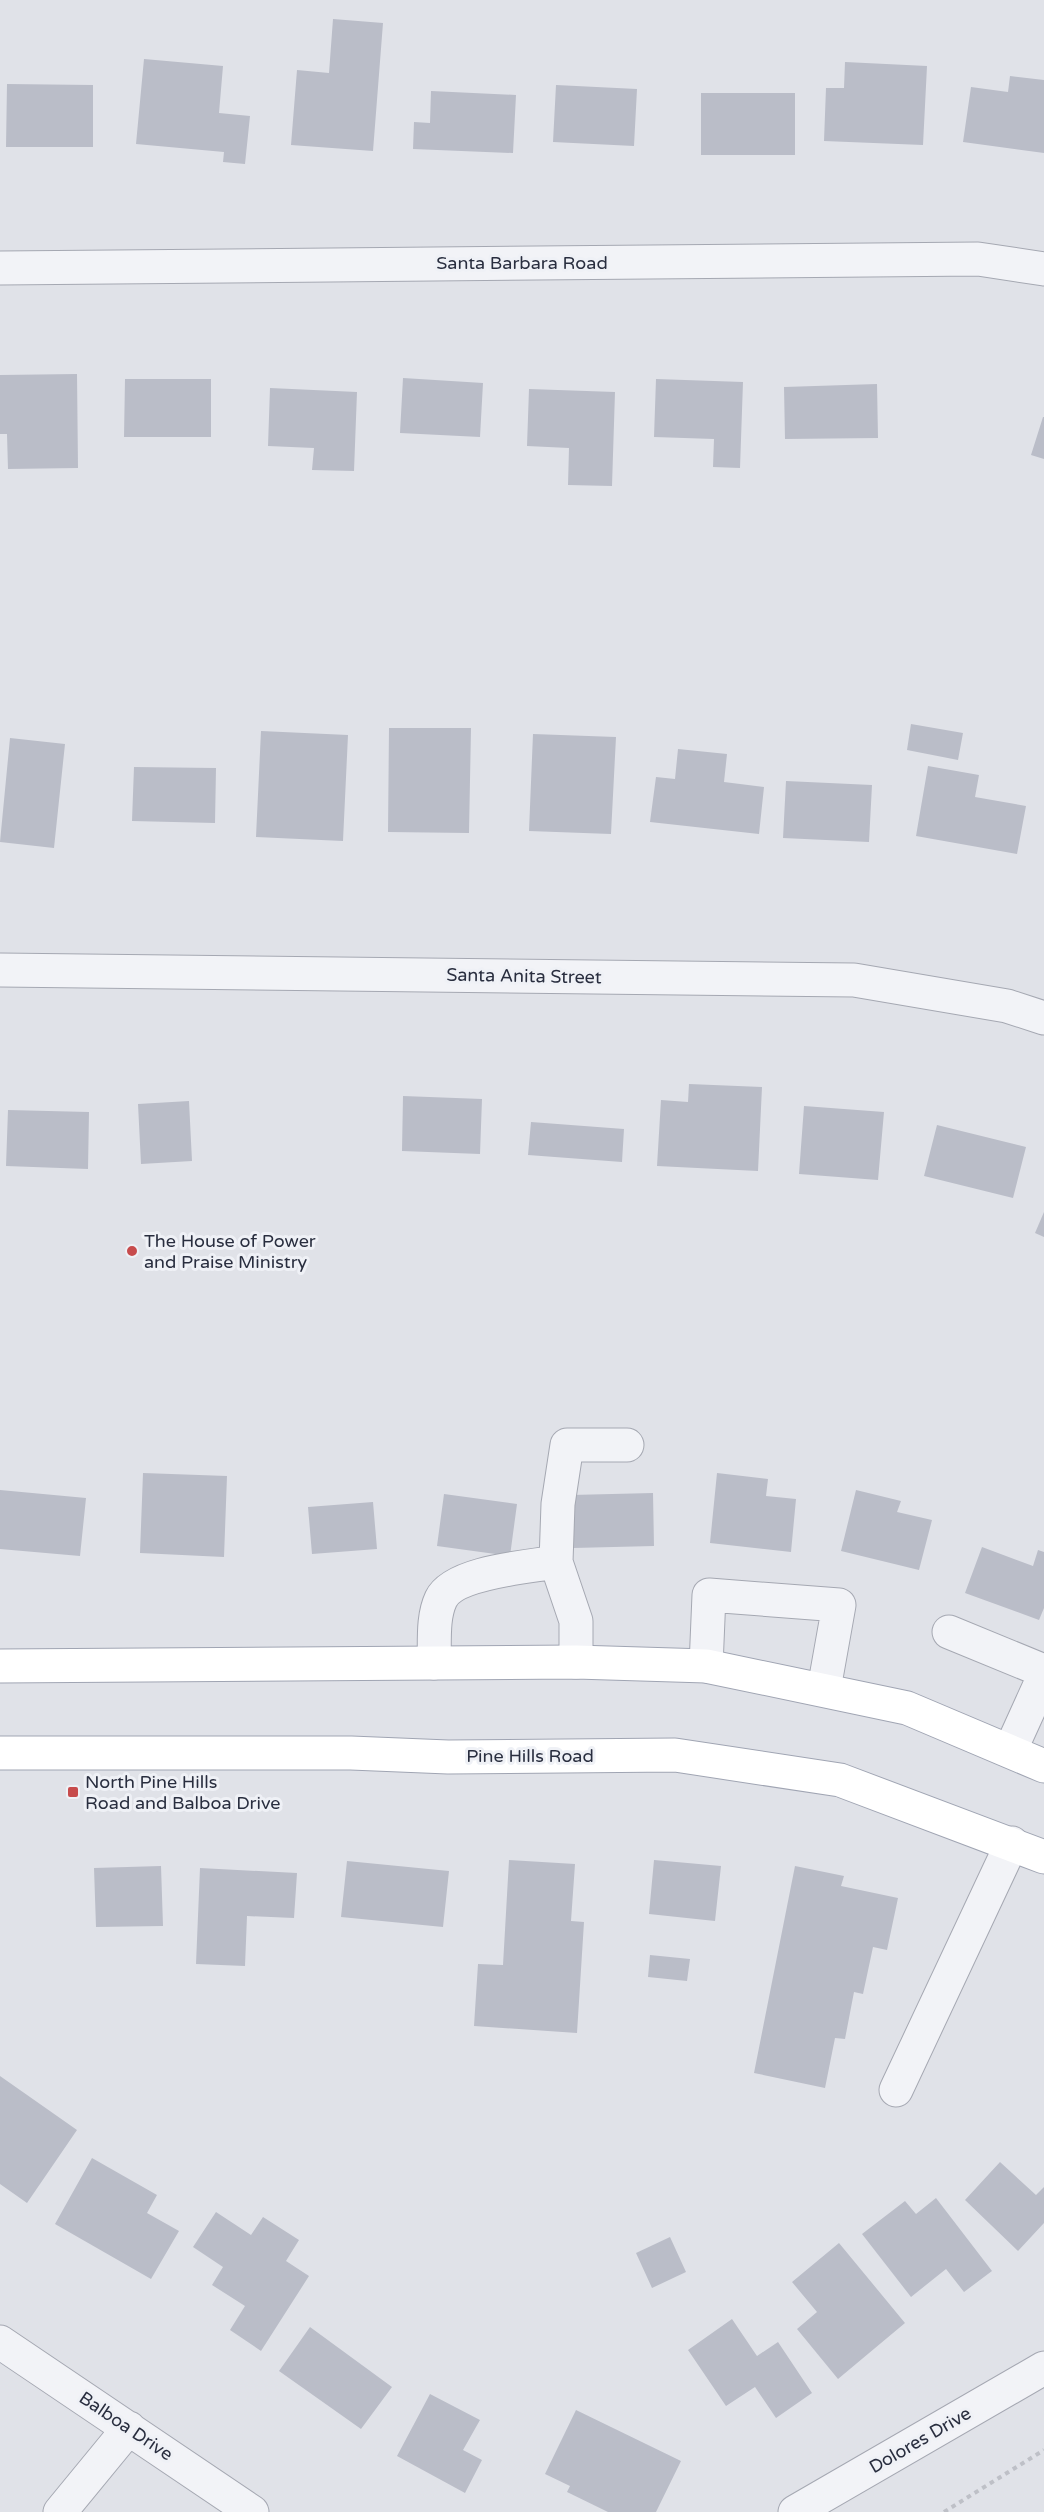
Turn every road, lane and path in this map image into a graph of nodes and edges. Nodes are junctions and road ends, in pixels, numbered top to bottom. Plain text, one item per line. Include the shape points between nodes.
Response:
1 (0, 268) edge
2 (1044, 269) edge
3 (0, 970) edge
4 (1044, 1018) edge
5 (627, 1445) dead end
6 (556, 1562) junction
7 (949, 1632) dead end
8 (576, 1662) junction
9 (434, 1663) junction
10 (0, 1666) edge
11 (706, 1666) junction
12 (1044, 1671) edge
13 (1044, 1676) edge
14 (824, 1689) junction
15 (1010, 1751) junction
16 (0, 1753) edge
17 (1044, 1766) edge
18 (1012, 1843) junction
19 (1044, 1857) edge
20 (896, 2090) dead end
21 (0, 2342) edge
22 (1044, 2368) edge
23 (129, 2428) junction
24 (1044, 2450) edge
25 (60, 2512) edge
26 (252, 2512) edge
27 (795, 2512) edge
28 (944, 2512) edge

1 - 2 street, Santa Barbara Road via 978,259
3 - 4 street, Santa Anita Street via 854,980 1007,1006
5 - 6 street via 567,1445 558,1504
6 - 8 street via 576,1621
6 - 9 street via 462,1580 441,1598
7 - 12 street
8 - 9 main road
8 - 11 main road
9 - 10 main road
11 - 14 main road
11 - 14 street via 709,1595 839,1605
13 - 15 street
14 - 15 main road via 907,1708
15 - 17 main road
16 - 18 main road, Pine Hills Road via 675,1755 840,1780
18 - 19 main road, Pine Hills Road
18 - 20 street
21 - 23 street, Balboa Drive
22 - 27 street, Dolores Drive
23 - 25 street
23 - 26 street, Balboa Drive
24 - 28 path

